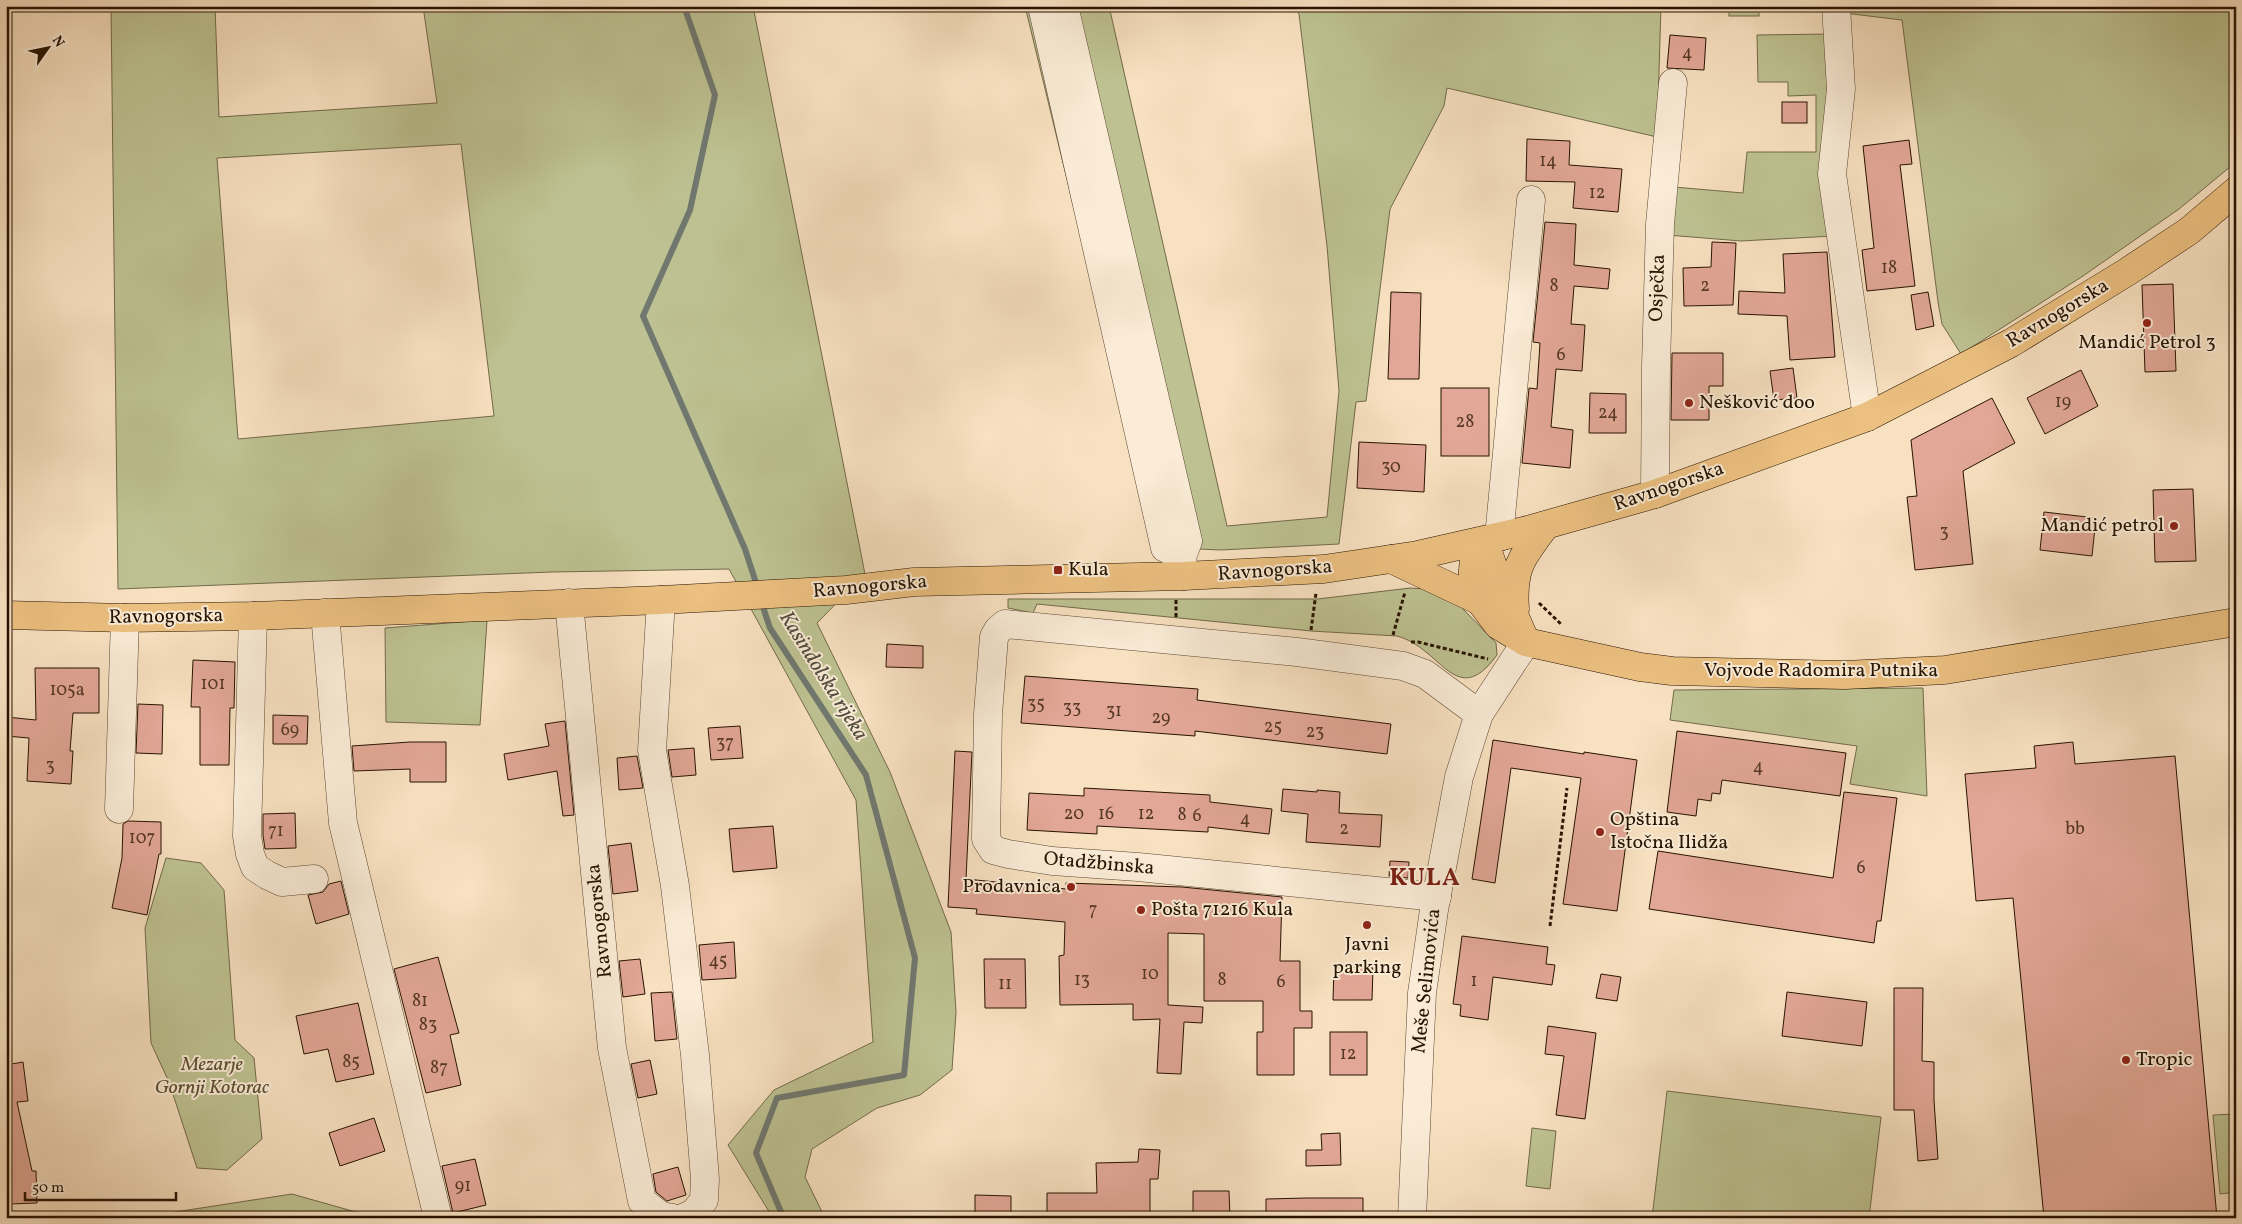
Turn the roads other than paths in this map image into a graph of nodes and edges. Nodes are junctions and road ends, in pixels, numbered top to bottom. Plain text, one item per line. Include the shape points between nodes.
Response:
1 (1042, 6) edge
2 (1064, 6) edge
3 (1836, 6) edge
4 (1673, 83) dead end
5 (2236, 191) edge
6 (1531, 200) dead end
7 (1866, 416) junction
8 (1655, 494) junction
9 (1546, 525) junction
10 (1492, 539) junction
11 (1391, 559) junction
12 (1181, 575) junction
13 (661, 600) junction
14 (1480, 601) junction
15 (569, 603) junction
16 (325, 613) junction
17 (6, 615) edge
18 (253, 616) junction
19 (125, 618) junction
20 (2236, 622) edge
21 (1521, 631) junction
22 (1479, 714) junction
23 (119, 809) dead end
24 (314, 879) dead end
25 (1436, 897) junction
26 (438, 1218) edge
27 (673, 1218) edge
28 (683, 1218) edge
29 (1412, 1218) edge

1 - 12 street via 1165,548
2 - 12 street via 1188,541
3 - 7 street via 1841,89 1832,174
4 - 8 street, Osječka via 1660,224
5 - 7 main road, Ravnogorska via 2189,231 2011,343
6 - 10 street
7 - 8 main road, Ravnogorska
8 - 9 main road, Ravnogorska
9 - 10 main road, Ravnogorska
9 - 21 main road via 1523,556 1514,584
10 - 11 main road, Ravnogorska
10 - 14 main road, Vojvode Radomira Putnika via 1474,558 1472,582
10 - 21 main road via 1495,572
11 - 12 main road, Ravnogorska via 1324,568
11 - 14 main road
12 - 13 main road, Ravnogorska via 914,582 846,590
13 - 15 main road, Ravnogorska
13 - 28 street via 652,750 675,886 706,1179 704,1200 694,1213
14 - 21 main road, Vojvode Radomira Putnika via 1498,626
15 - 16 main road, Ravnogorska
15 - 27 street, Ravnogorska via 612,1048 642,1201 661,1216
16 - 18 main road, Ravnogorska
16 - 26 street via 343,823
17 - 19 main road, Ravnogorska
18 - 19 main road, Ravnogorska
18 - 24 street via 247,836 250,854 255,867 282,882
19 - 23 street
20 - 21 main road, Vojvode Radomira Putnika via 1945,670 1845,675 1640,668
21 - 22 street, Meše Selimovića
22 - 25 street, Meše Selimovića via 1458,777
22 - 25 street, Otadžbinska via 1425,674 1403,666 1297,652 1004,624 994,637 988,714 986,839 993,850 1052,861
25 - 29 street, Meše Selimovića via 1422,993

